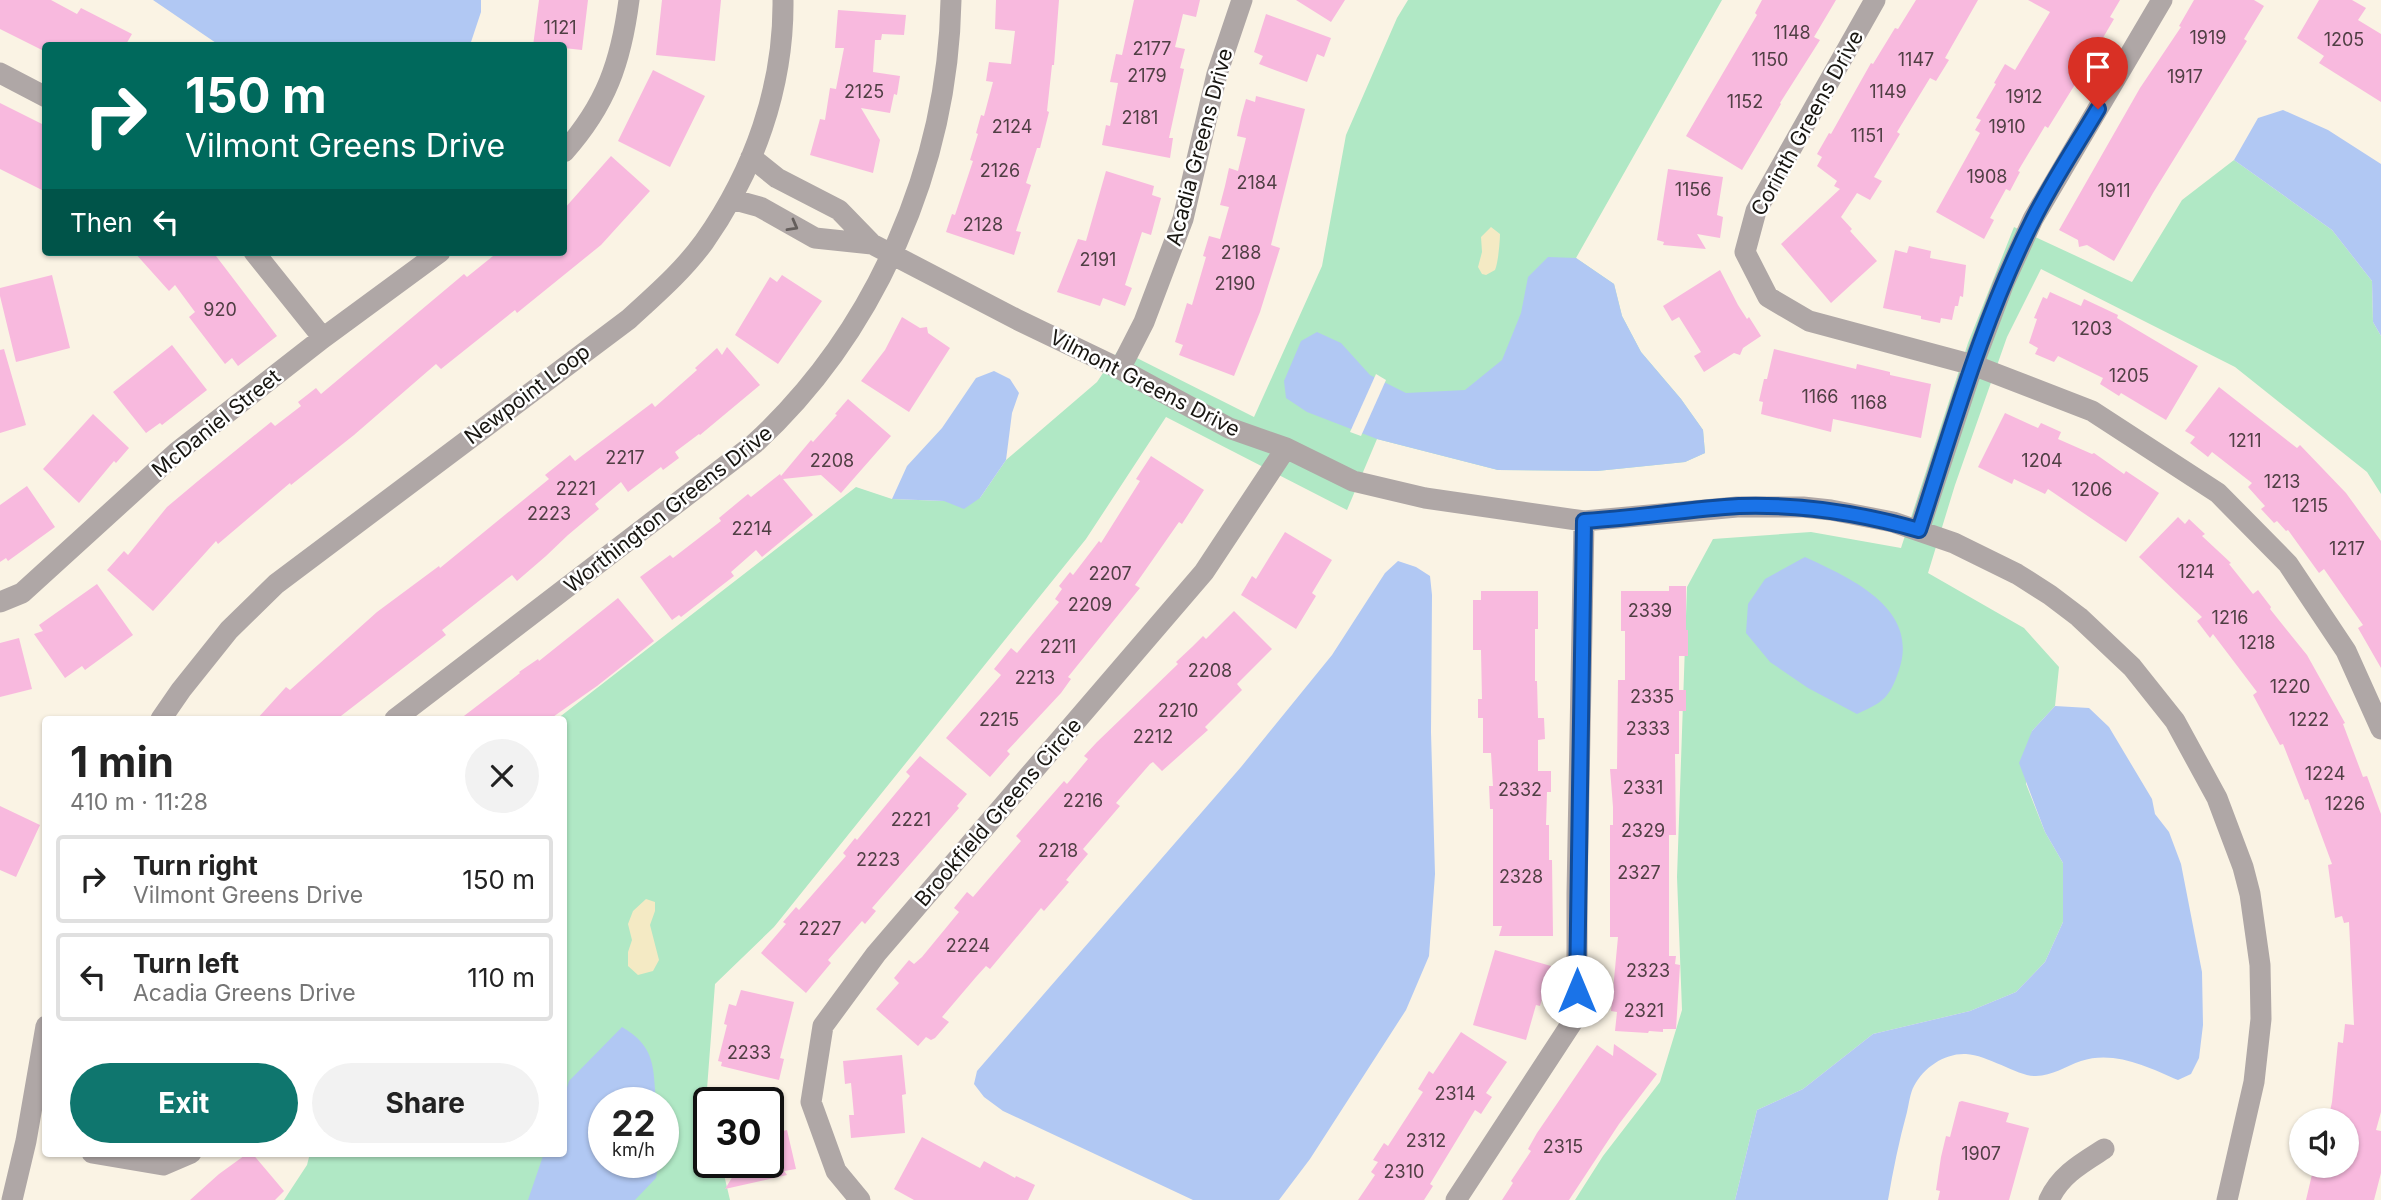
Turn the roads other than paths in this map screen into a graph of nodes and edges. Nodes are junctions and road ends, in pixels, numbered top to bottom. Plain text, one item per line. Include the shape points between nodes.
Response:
1 (629, 0) edge
2 (783, 0) edge
3 (951, 0) edge
4 (1242, 0) edge
5 (1875, 0) edge
6 (2162, 0) edge
7 (0, 73) edge
8 (42, 95) edge
9 (567, 148) edge
10 (751, 157) junction
11 (731, 199) junction
12 (872, 244) junction
13 (892, 254) junction
14 (257, 256) edge
15 (435, 256) edge
16 (323, 338) junction
17 (1973, 365) junction
18 (1120, 369) junction
19 (1286, 449) junction
20 (1584, 521) junction
21 (1919, 530) junction
22 (0, 602) edge
23 (163, 716) edge
24 (399, 716) edge
25 (2381, 729) edge
26 (42, 1072) edge
27 (36, 1142) edge
28 (2104, 1149) dead end
29 (116, 1157) edge
30 (182, 1157) edge
31 (12, 1200) edge
32 (860, 1200) edge
33 (1456, 1200) edge
34 (2049, 1200) edge
35 (2227, 1200) edge

1 - 9 street via 619,61 607,91
2 - 10 street, Newpoint Loop via 770,108
3 - 13 street, Worthington Greens Drive via 940,108 922,176
4 - 18 street, Acadia Greens Drive via 1217,74 1183,219 1144,322
5 - 17 street, Corinth Greens Drive via 1756,211 1745,252 1768,297 1809,321
6 - 17 street via 2033,219
7 - 8 street
10 - 11 street, Newpoint Loop
10 - 12 street via 777,178 839,211
11 -> 12 street via 760,207 814,238
11 - 23 street, Newpoint Loop via 703,243 629,319 276,584 229,630
12 - 13 street
13 - 18 street, Vilmont Greens Drive
13 - 24 street, Worthington Greens Drive via 841,345 783,418
14 - 16 street
15 - 16 street, McDaniel Street
16 - 22 street, McDaniel Street via 177,452 22,593
17 - 21 street
17 - 25 street, Corinth Greens Drive via 2092,411 2218,493 2287,564 2346,651
18 - 19 street, Vilmont Greens Drive via 1229,428
19 - 20 street, Vilmont Greens Drive via 1353,481 1413,495
19 - 32 street, Brookfield Greens Circle via 1204,572 876,954 822,1026 811,1102 836,1171
20 - 21 street, Vilmont Greens Drive via 1737,506 1791,507 1865,515
20 - 33 street via 1577,1015
21 - 35 street, Vilmont Greens Drive via 2017,575 2050,595 2105,641 2175,721 2217,798 2250,894 2260,965 2254,1082
26 - 27 street
27 - 31 street
28 - 34 street via 2074,1168
29 - 30 street via 163,1165

